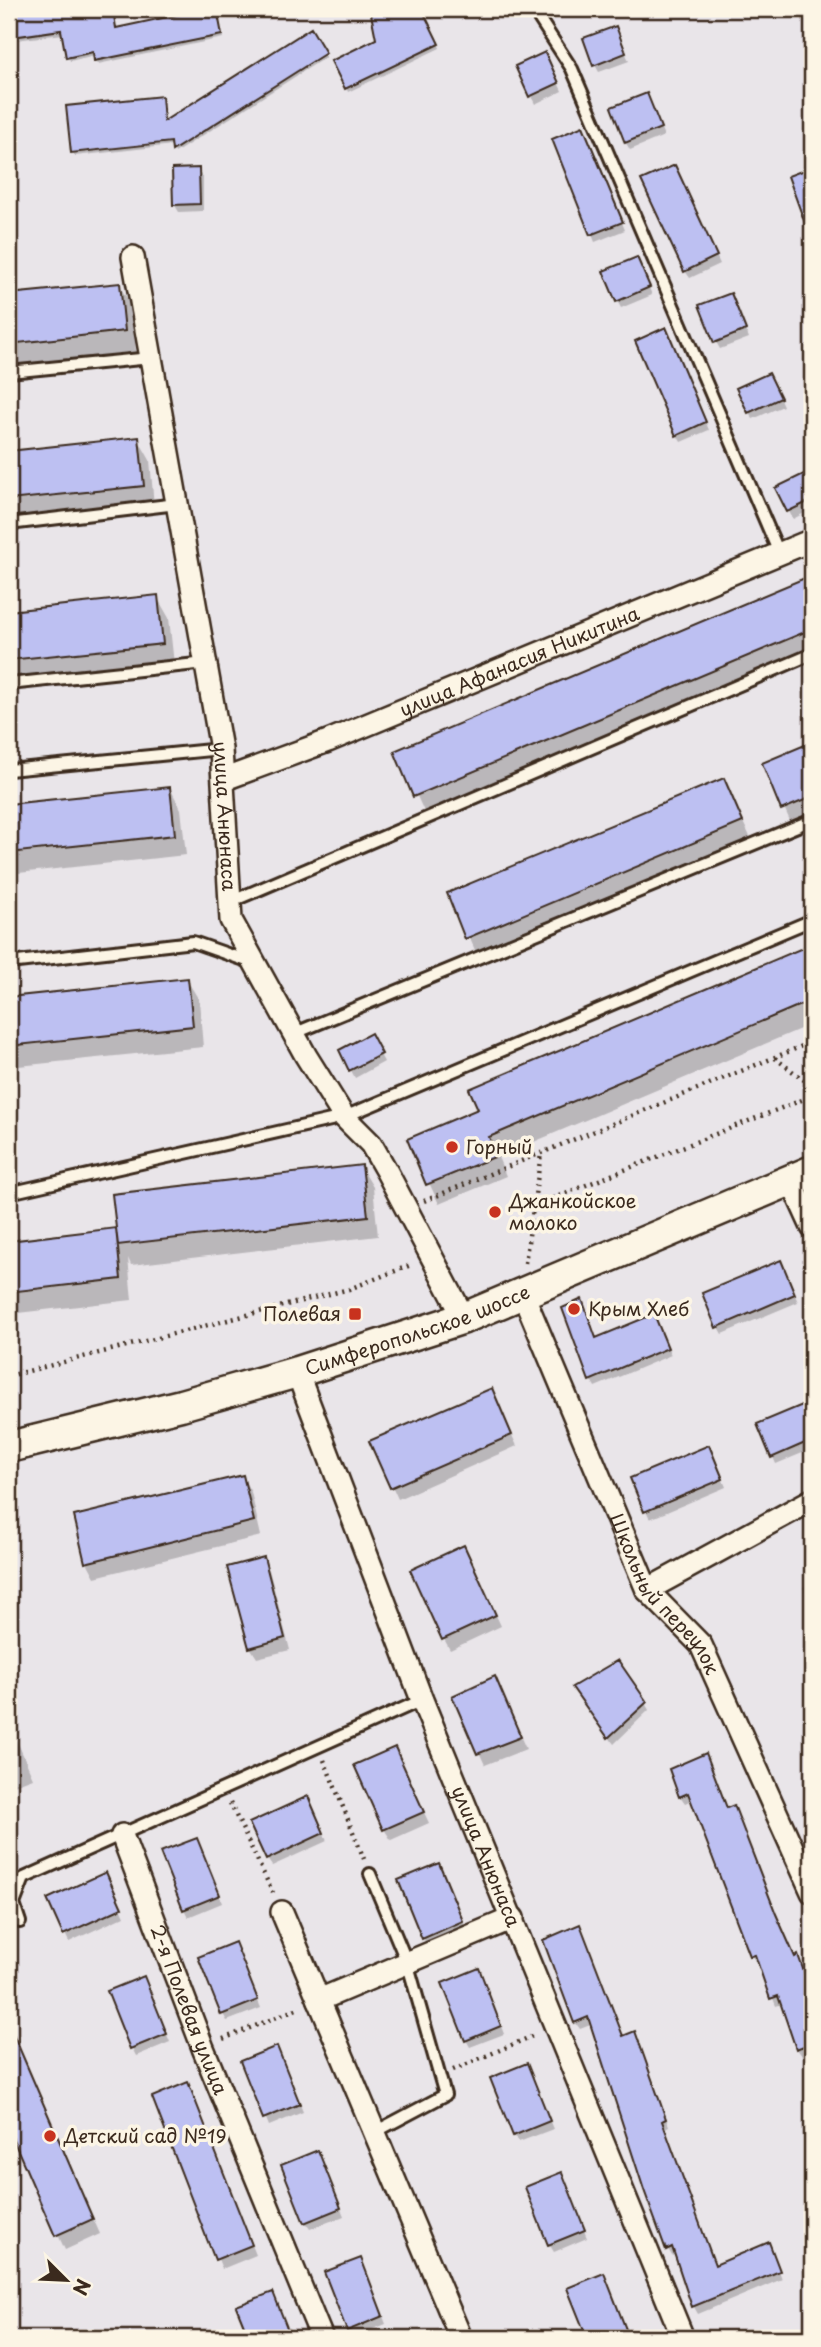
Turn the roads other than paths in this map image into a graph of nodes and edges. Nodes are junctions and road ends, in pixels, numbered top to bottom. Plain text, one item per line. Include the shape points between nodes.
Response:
1 (533, 9) edge
2 (133, 257) dead end
3 (151, 358) junction
4 (9, 372) edge
5 (177, 504) junction
6 (9, 524) edge
7 (812, 540) edge
8 (779, 553) junction
9 (812, 654) edge
10 (206, 663) junction
11 (9, 684) edge
12 (221, 749) junction
13 (9, 770) edge
14 (225, 779) junction
15 (812, 820) edge
16 (230, 902) junction
17 (812, 920) edge
18 (9, 963) edge
19 (255, 964) junction
20 (293, 1034) junction
21 (344, 1117) junction
22 (802, 1176) edge
23 (9, 1193) edge
24 (812, 1227) edge
25 (523, 1284) junction
26 (464, 1318) junction
27 (296, 1372) junction
28 (9, 1447) edge
29 (812, 1500) edge
30 (647, 1590) junction
31 (422, 1700) junction
32 (122, 1835) junction
33 (370, 1874) road end
34 (812, 1892) edge
35 (282, 1912) road end
36 (513, 1918) junction
37 (20, 1922) dead end
38 (407, 1962) junction
39 (319, 2000) junction
40 (374, 2132) junction
41 (322, 2338) edge
42 (461, 2338) edge
43 (683, 2338) edge

1 - 8 lane via 572,69
2 - 3 street, улица Анюнаса
3 - 4 lane
3 - 5 street, улица Анюнаса
5 - 6 lane
5 - 10 street, улица Анюнаса
7 - 8 street, улица Афанасия Никитина
8 - 14 street, улица Афанасия Никитина via 328,741
9 - 16 lane
10 - 11 lane
10 - 12 street, улица Анюнаса
12 - 13 lane
12 - 14 street, улица Анюнаса
14 - 16 street, улица Анюнаса
15 - 20 lane
16 - 19 street, улица Анюнаса via 231,920
17 - 21 lane
18 - 19 lane via 193,942
19 - 20 street, улица Анюнаса
20 - 21 street, улица Анюнаса
21 - 23 lane
21 - 26 street, улица Анюнаса via 371,1144
22 - 24 street
22 - 25 main road, Симферопольское шоссе
25 - 26 main road, Симферопольское шоссе
25 - 30 street, Школьный переулок
26 - 27 main road, Симферопольское шоссе
27 - 28 main road, Симферопольское шоссе
27 - 31 street, улица Анюнаса
29 - 30 street
30 - 34 street, Школьный переулок via 701,1645
31 - 32 lane
31 - 36 street, улица Анюнаса
32 - 37 lane via 24,1878 14,1904
32 - 41 street, 2-я Полевая улица
33 - 38 lane
35 - 39 street
36 - 38 street
36 - 43 street, улица Анюнаса
38 - 39 street
38 - 40 lane via 445,2095
39 - 40 street
40 - 42 street

